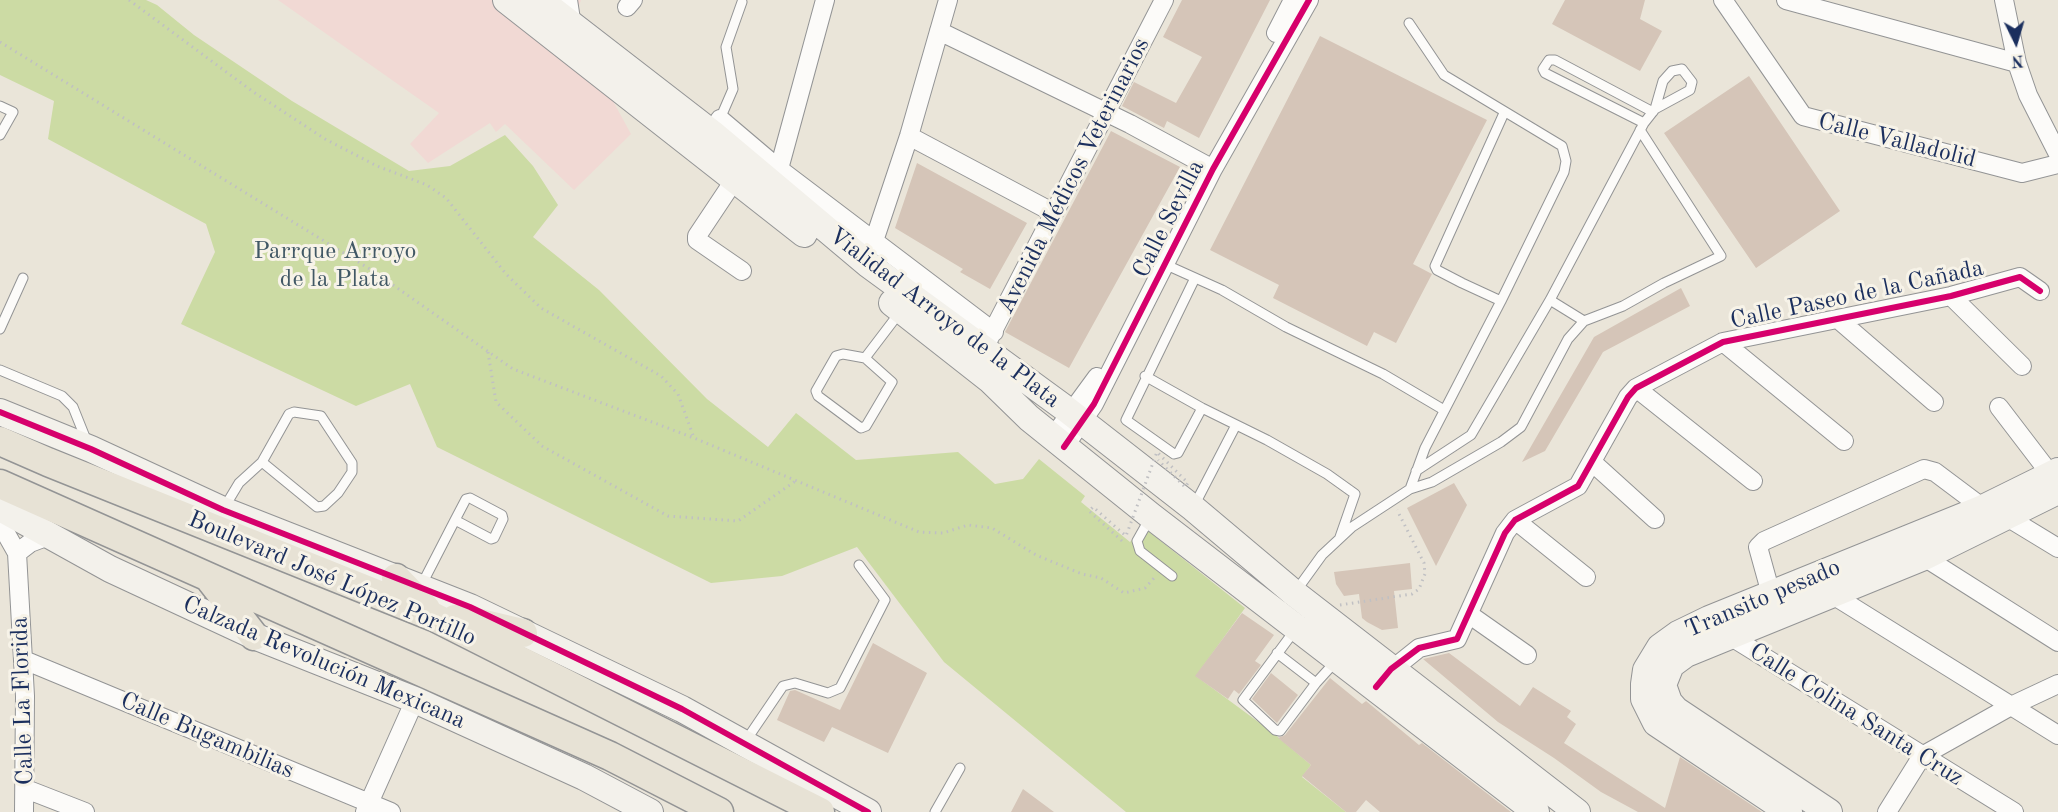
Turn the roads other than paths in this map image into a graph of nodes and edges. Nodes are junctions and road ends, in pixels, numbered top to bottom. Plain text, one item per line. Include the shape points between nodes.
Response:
1 (506, 0) edge
2 (540, 0) edge
3 (568, 0) edge
4 (825, 0) edge
5 (948, 0) edge
6 (1293, 0) edge
7 (1308, 0) edge
8 (1723, 0) edge
9 (1786, 0) edge
10 (2004, 0) edge
11 (1157, 2) edge
12 (742, 3) dead end
13 (1409, 23) dead end
14 (939, 31) junction
15 (567, 34) junction
16 (2017, 63) junction
17 (1618, 93) junction
18 (0, 106) edge
19 (1612, 106) junction
20 (1654, 111) junction
21 (1106, 112) junction
22 (1504, 113) junction
23 (716, 126) junction
24 (1642, 127) junction
25 (0, 135) edge
26 (909, 136) junction
27 (2058, 154) edge
28 (2058, 164) edge
29 (1209, 167) junction
30 (779, 169) junction
31 (735, 179) junction
32 (1054, 213) junction
33 (874, 241) junction
34 (1162, 263) junction
35 (742, 271) dead end
36 (23, 278) dead end
37 (1195, 278) junction
38 (2040, 291) dead end
39 (1951, 296) junction
40 (1550, 300) junction
41 (1501, 301) junction
42 (907, 304) junction
43 (1839, 320) junction
44 (1584, 321) junction
45 (0, 329) edge
46 (1723, 342) junction
47 (984, 350) junction
48 (865, 358) junction
49 (2022, 366) dead end
50 (0, 370) edge
51 (1146, 376) junction
52 (1636, 388) junction
53 (1934, 402) dead end
54 (1998, 407) dead end
55 (1202, 408) junction
56 (1444, 410) junction
57 (0, 412) edge
58 (1076, 418) junction
59 (1236, 425) junction
60 (0, 441) edge
61 (1844, 441) dead end
62 (1059, 442) junction
63 (91, 450) junction
64 (262, 462) junction
65 (1592, 462) junction
66 (1416, 471) junction
67 (2056, 479) edge
68 (1753, 481) dead end
69 (0, 484) edge
70 (1410, 489) junction
71 (0, 508) edge
72 (1193, 508) junction
73 (1983, 508) junction
74 (223, 510) junction
75 (1151, 516) junction
76 (2007, 517) junction
77 (1655, 519) dead end
78 (455, 520) junction
79 (1515, 520) junction
80 (0, 524) edge
81 (51, 535) junction
82 (1340, 537) junction
83 (2058, 548) edge
84 (17, 553) junction
85 (1924, 557) junction
86 (860, 565) dead end
87 (1172, 576) dead end
88 (208, 577) junction
89 (1586, 577) dead end
90 (408, 583) junction
91 (1772, 594) junction
92 (1833, 595) junction
93 (1289, 609) junction
94 (1470, 615) junction
95 (436, 618) junction
96 (523, 633) junction
97 (254, 636) junction
98 (1730, 636) junction
99 (2058, 642) edge
100 (1277, 653) junction
101 (1527, 655) dead end
102 (24, 660) junction
103 (1338, 660) junction
104 (1383, 678) junction
105 (1316, 683) junction
106 (2058, 684) edge
107 (415, 700) junction
108 (2011, 706) junction
109 (2058, 735) edge
110 (745, 742) junction
111 (1922, 756) junction
112 (960, 768) dead end
113 (26, 789) junction
114 (367, 807) edge
115 (24, 812) edge
116 (85, 812) edge
117 (391, 812) edge
118 (650, 812) edge
119 (719, 812) edge
120 (820, 812) edge
121 (868, 812) edge
122 (935, 812) edge
123 (1536, 812) edge
124 (1577, 812) edge
125 (1789, 812) edge
126 (1829, 812) edge
127 (1887, 812) edge
128 (2014, 812) edge

1 - 15 main road
2 - 15 main road, Vialidad Arroyo de la Plata
3 - 15 street
4 - 30 street
5 - 14 street
6 - 29 street, Calle Sevilla
7 - 29 street, Calle Sevilla
8 - 28 street, Calle Valladolid via 1803,116 2022,173
9 - 16 street
10 - 16 street
11 - 21 street, Avenida Médicos Veterinarios
12 - 23 lane via 726,47 733,89
13 - 22 lane via 1444,75
14 - 21 street
14 - 26 street
15 - 23 main road, Vialidad Arroyo de la Plata
15 - 31 main road
16 - 27 street via 2028,95
17 - 19 lane
17 - 19 lane via 1555,60 1549,60 1542,69
17 - 20 lane
18 - 25 lane via 13,112
19 - 24 lane
20 - 20 lane via 1690,90 1692,82 1682,69 1672,71 1663,81
20 - 24 lane
21 - 29 street
21 - 32 street, Avenida Médicos Veterinarios
22 - 41 lane via 1562,146 1566,161
22 - 41 lane via 1435,266
23 - 30 street
23 - 42 main road, Vialidad Arroyo de la Plata
24 - 40 lane
24 - 44 lane via 1721,256 1623,306
26 - 32 street
26 - 33 street
29 - 34 street, Calle Sevilla
30 - 33 street
31 - 35 street via 697,240
31 - 42 main road
32 - 47 street, Avenida Médicos Veterinarios
33 - 47 street
34 - 37 lane
34 - 58 street, Calle Sevilla
36 - 45 lane
37 - 51 lane
37 - 56 lane via 1383,374
38 - 39 street, Calle Paseo de la Cañada via 2020,277
39 - 43 street, Calle Paseo de la Cañada
39 - 49 street
40 - 44 lane
40 - 66 lane via 1471,435
41 - 56 lane
42 - 47 main road, Vialidad Arroyo de la Plata
42 - 48 lane
43 - 46 street, Calle Paseo de la Cañada
43 - 53 street
44 - 70 lane via 1568,339 1521,427 1432,482
46 - 52 street, Calle Paseo de la Cañada
46 - 61 street
47 - 58 main road, Vialidad Arroyo de la Plata
47 - 62 main road
48 - 48 lane via 891,382 866,426 861,428 816,391 836,356
50 - 63 lane via 62,396 73,407
51 - 55 lane
51 - 55 lane via 1126,420 1174,454 1190,434
52 - 65 street, Calle Paseo de la Cañada
52 - 68 street
54 - 67 street
55 - 59 lane
56 - 66 lane
57 - 63 main road
58 - 62 street, Calle Sevilla
58 - 72 main road, Vialidad Arroyo de la Plata
59 - 72 lane
59 - 82 lane via 1327,474 1355,494
60 - 95 main road, Boulevard José López Portillo
62 - 75 main road
63 - 74 main road
64 - 64 lane via 317,507 338,494 352,472 352,463 321,416 294,412 289,414
64 - 74 lane via 239,483
65 - 77 street
65 - 79 street, Calle Paseo de la Cañada via 1578,486
66 - 70 lane
67 - 73 main road, Transito pesado
67 - 76 main road, Transito pesado
69 - 88 main road, Boulevard José López Portillo
70 - 82 lane
71 - 81 main road, Calzada Revolución Mexicana
72 - 93 main road, Vialidad Arroyo de la Plata
73 - 76 street
73 - 91 main road, Transito pesado
73 - 91 street via 1935,472 1924,469 1764,541 1758,548
74 - 90 main road
75 - 87 lane via 1137,541 1140,551
75 - 93 main road
76 - 83 street
76 - 85 main road, Transito pesado
78 - 78 lane via 470,498 503,519 491,539
78 - 90 lane
79 - 89 street
79 - 94 street via 1505,533
80 - 84 street, Calle La Florida
81 - 84 street
81 - 97 main road, Calzada Revolución Mexicana via 110,569
82 - 93 lane via 1322,555
84 - 102 street, Calle La Florida
85 - 92 main road, Transito pesado
85 - 99 street
86 - 110 lane via 885,600 884,608 840,688 828,693 795,683 783,686
88 - 97 main road
88 - 119 main road, Boulevard José López Portillo via 610,756
90 - 95 main road
90 - 96 main road
91 - 125 main road, Transito pesado via 1709,619 1660,647 1646,670 1644,699 1656,723 1667,733
92 - 98 main road, Transito pesado
92 - 108 street
93 - 100 lane
93 - 103 main road
93 - 104 main road, Vialidad Arroyo de la Plata via 1317,609
94 - 101 street
94 - 104 street via 1457,639 1419,648
95 - 96 main road via 464,619
95 - 120 main road, Boulevard José López Portillo
96 - 110 main road
97 - 107 main road, Calzada Revolución Mexicana
98 - 111 street, Calle Colina Santa Cruz
98 - 126 main road, Transito pesado via 1686,654 1671,665 1663,684 1669,702 1700,728
100 - 105 lane
100 - 105 lane via 1243,700 1275,730 1280,731
102 - 113 street, Calle La Florida
102 - 114 street, Calle Bugambilias
103 - 104 main road
103 - 105 lane
104 - 123 main road
104 - 124 main road, Vialidad Arroyo de la Plata
106 - 108 street
107 - 114 street
107 - 118 main road, Calzada Revolución Mexicana via 584,777
108 - 109 street
108 - 111 street
110 - 121 main road
111 - 127 street
111 - 128 street, Calle Colina Santa Cruz
112 - 122 lane
113 - 115 street, Calle La Florida
113 - 116 street
114 - 117 street, Calle Bugambilias

